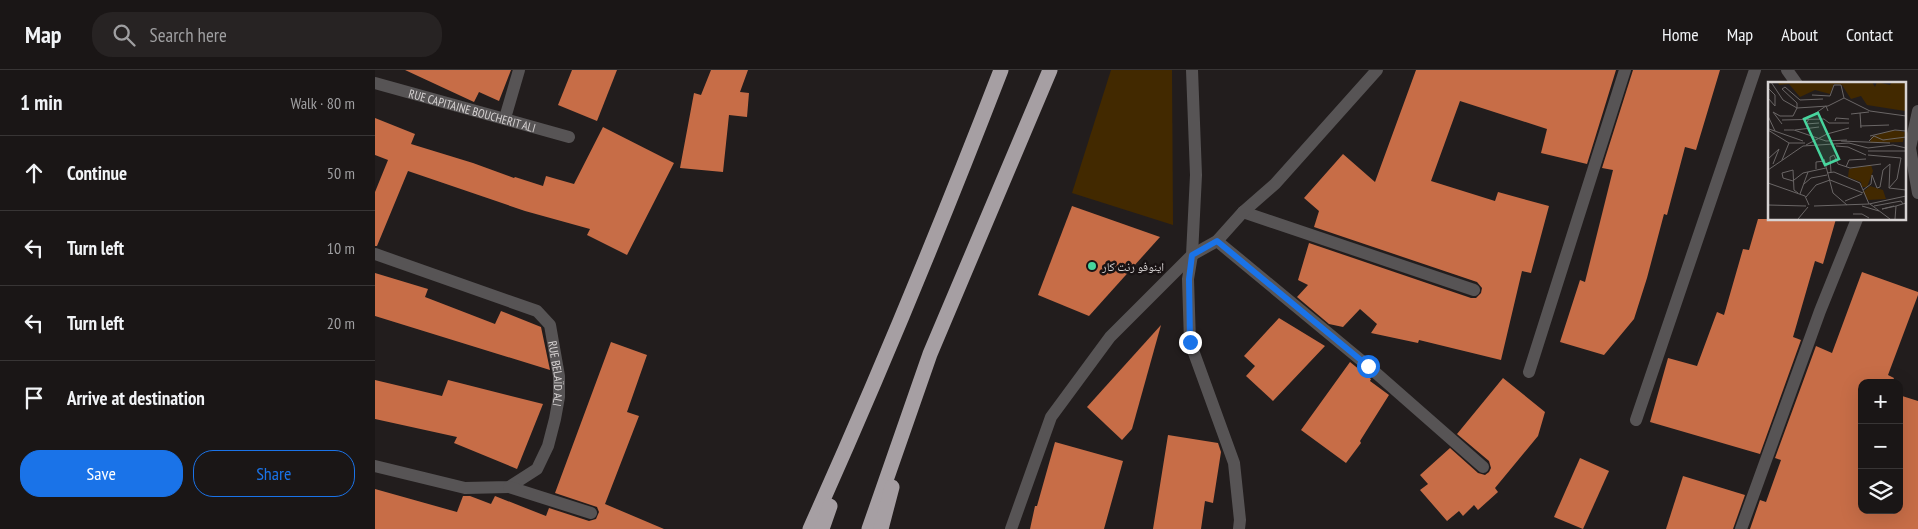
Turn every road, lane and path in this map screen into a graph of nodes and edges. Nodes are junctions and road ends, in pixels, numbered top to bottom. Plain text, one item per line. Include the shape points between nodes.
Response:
1 (519, 70) edge
2 (1001, 70) edge
3 (1050, 70) edge
4 (1192, 70) edge
5 (1377, 70) edge
6 (1625, 70) edge
7 (1755, 70) edge
8 (1787, 70) edge
9 (1796, 82) edge
10 (375, 83) edge
11 (1918, 111) edge
12 (505, 118) junction
13 (569, 137) dead end
14 (1907, 151) edge
15 (1918, 194) edge
16 (1243, 212) junction
17 (1857, 220) edge
18 (1217, 241) junction
19 (375, 254) edge
20 (1192, 255) junction
21 (1474, 290) dead end
22 (1529, 372) dead end
23 (921, 381) junction
24 (864, 410) junction
25 (1636, 420) dead end
26 (375, 466) edge
27 (1483, 467) dead end
28 (509, 487) junction
29 (591, 513) dead end
30 (810, 529) edge
31 (822, 529) edge
32 (869, 529) edge
33 (881, 529) edge
34 (1011, 529) edge
35 (1239, 529) edge
36 (1741, 529) edge

1 - 12 street
2 - 24 highway
3 - 23 highway
4 - 20 street via 1196,175
5 - 16 street via 1275,184
6 - 22 street
7 - 25 street
8 - 9 street
10 - 12 street, RUE CAPITAINE BOUCHERIT ALI
11 - 14 street
12 - 13 street, RUE CAPITAINE BOUCHERIT ALI
14 - 15 street
16 - 18 street
16 - 21 street
17 - 36 street
18 - 20 street
18 - 27 street via 1368,366
19 - 28 street, RUE BELAÏD ALI via 537,311 549,325 559,376 559,397 551,437 537,470
20 - 34 street via 1110,337 1051,417
20 - 35 street via 1190,342 1234,463 1241,520
23 - 32 highway
23 - 33 highway
24 - 30 highway
24 - 31 highway
26 - 28 street, RUE BELAÏD ALI via 465,488
28 - 29 street

